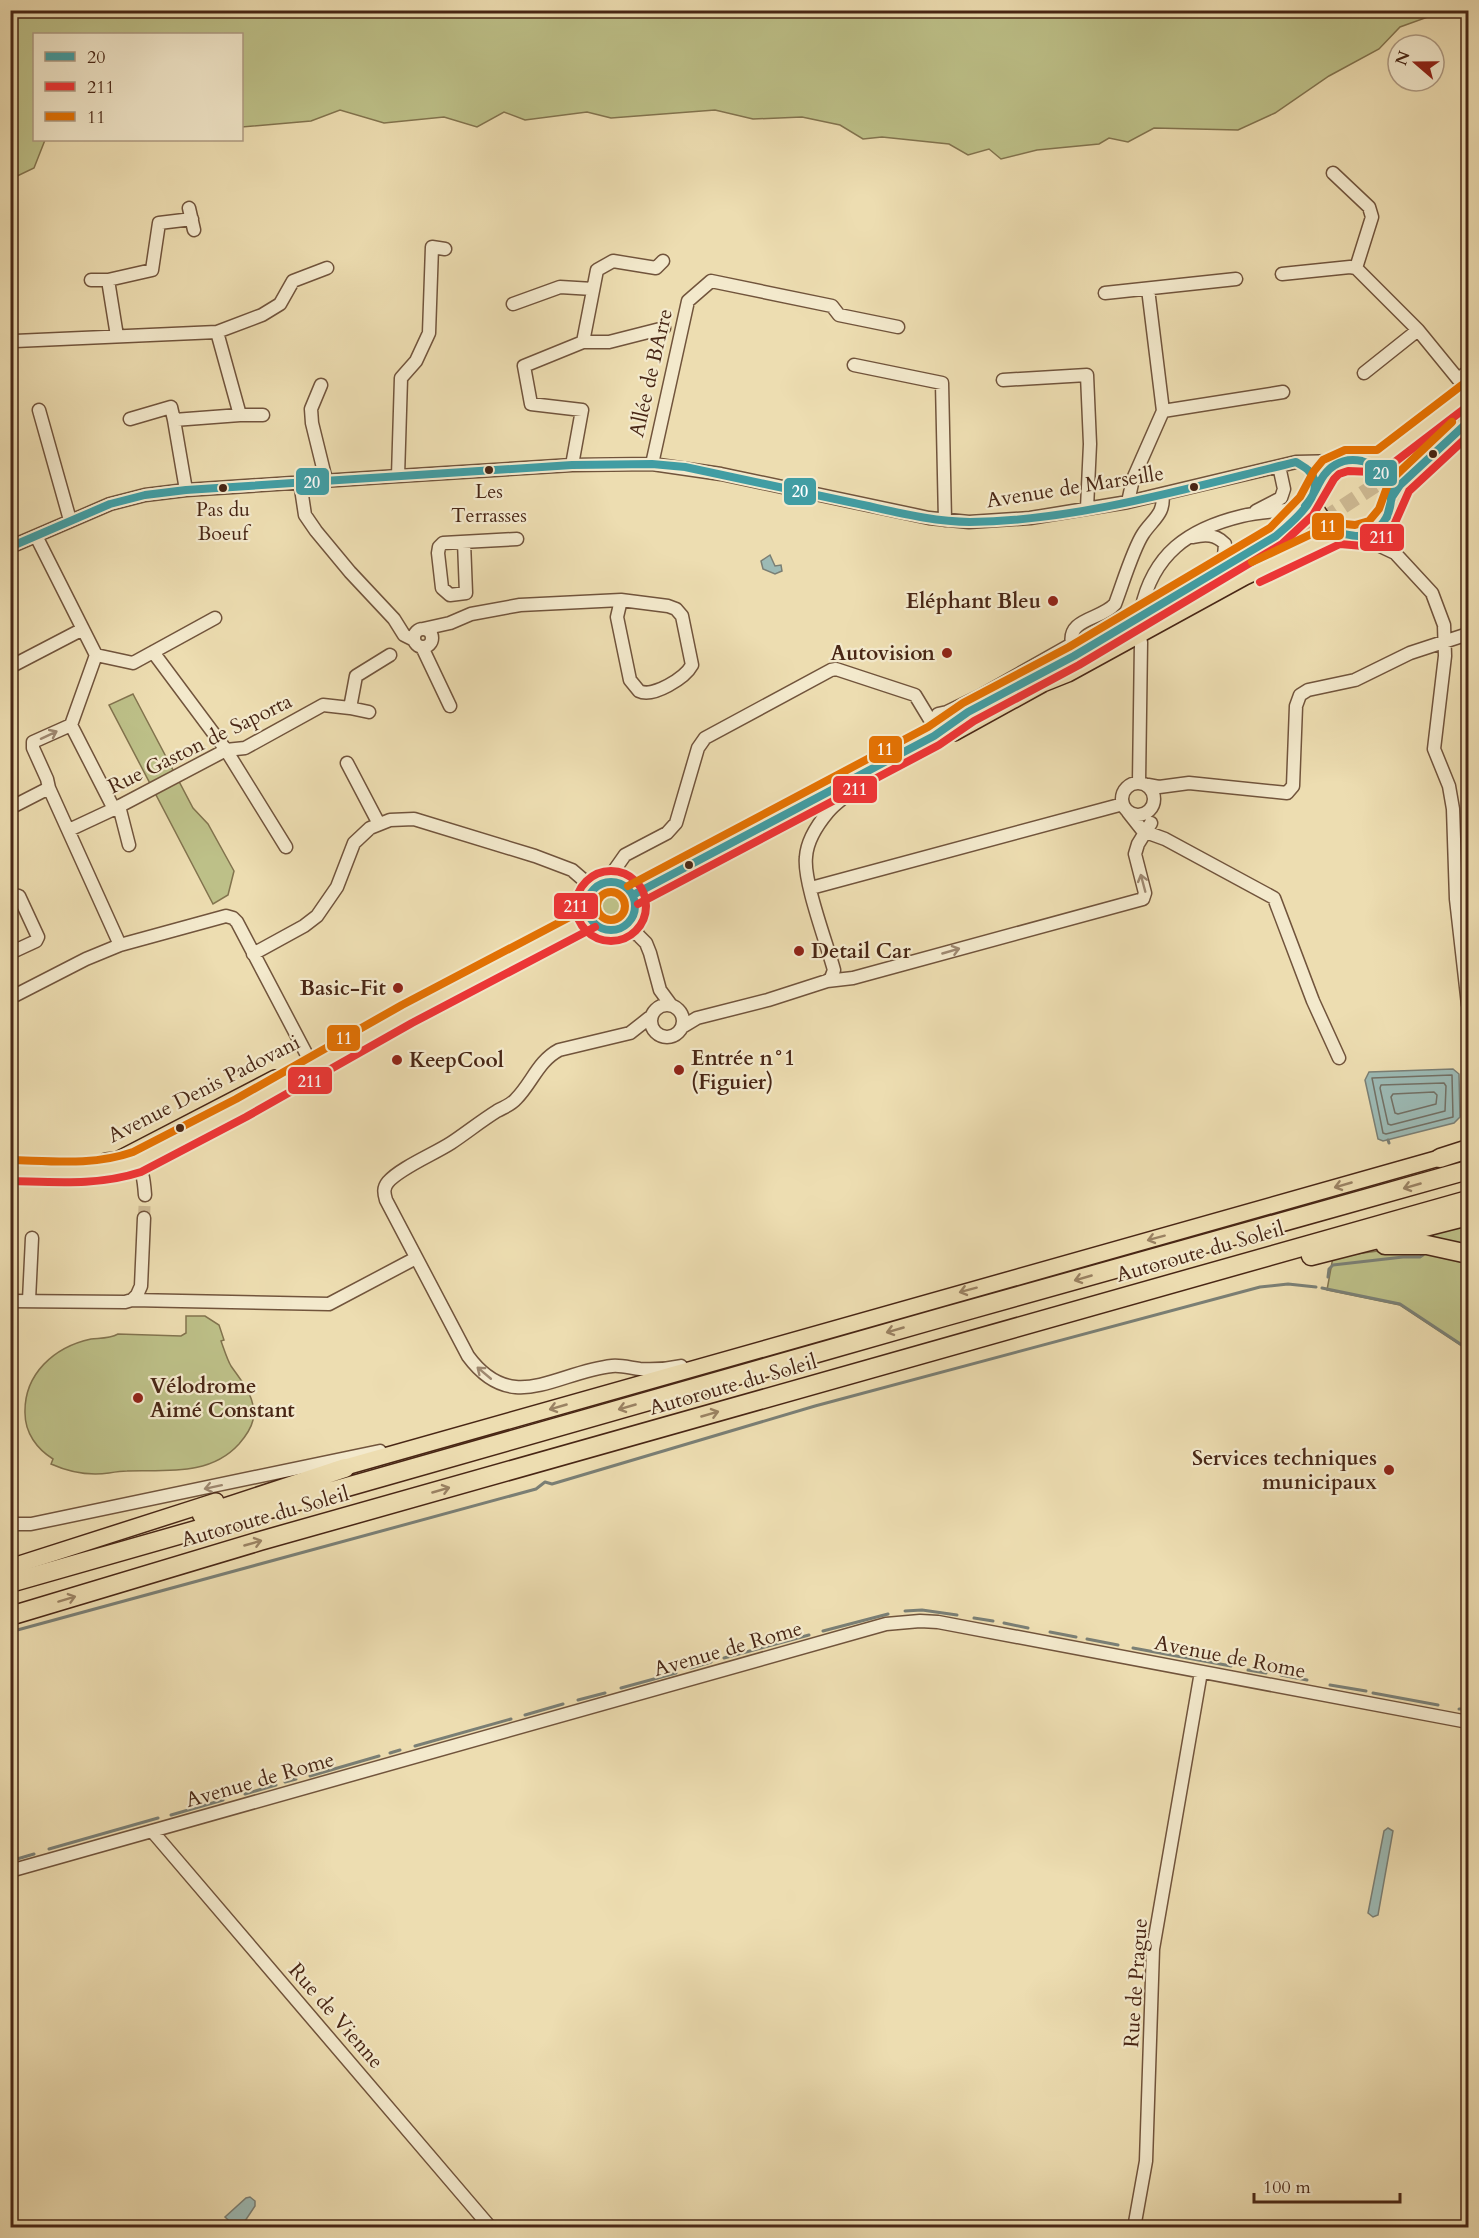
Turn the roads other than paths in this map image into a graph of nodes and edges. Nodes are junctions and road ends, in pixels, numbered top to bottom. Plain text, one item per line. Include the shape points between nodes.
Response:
1 (1334, 173) dead end
2 (192, 219) dead end
3 (445, 249) dead end
4 (663, 261) dead end
5 (327, 268) dead end
6 (1356, 268) junction
7 (1282, 274) dead end
8 (1236, 279) dead end
9 (91, 280) dead end
10 (108, 280) junction
11 (593, 289) junction
12 (1148, 289) junction
13 (1105, 293) dead end
14 (513, 304) dead end
15 (898, 327) dead end
16 (664, 328) dead end
17 (1418, 330) junction
18 (217, 332) junction
19 (117, 336) junction
20 (15, 341) dead end
21 (583, 342) junction
22 (854, 364) dead end
23 (1364, 373) dead end
24 (1463, 375) edge
25 (1003, 380) dead end
26 (321, 385) dead end
27 (1282, 392) dead end
28 (1468, 393) edge
29 (39, 410) dead end
30 (1163, 411) junction
31 (240, 415) junction
32 (264, 415) dead end
33 (130, 418) dead end
34 (174, 420) junction
35 (1468, 422) edge
36 (1342, 461) junction
37 (1296, 462) junction
38 (652, 464) junction
39 (572, 465) junction
40 (1280, 466) junction
41 (1375, 466) junction
42 (398, 476) junction
43 (326, 480) junction
44 (300, 482) junction
45 (186, 489) junction
46 (1391, 491) junction
47 (1162, 494) junction
48 (1313, 499) junction
49 (1128, 502) junction
50 (1087, 508) junction
51 (1389, 513) junction
52 (1244, 516) junction
53 (70, 520) junction
54 (945, 520) junction
55 (1334, 530) junction
56 (36, 536) junction
57 (1359, 536) junction
58 (1192, 537) junction
59 (517, 539) dead end
60 (464, 542) junction
61 (10, 547) edge
62 (1395, 553) junction
63 (1211, 574) junction
64 (466, 593) junction
65 (621, 600) junction
66 (1141, 610) dead end
67 (471, 614) junction
68 (215, 618) dead end
69 (83, 629) junction
70 (1468, 634) edge
71 (422, 637) junction
72 (1446, 640) junction
73 (1141, 642) dead end
74 (1077, 649) junction
75 (153, 652) junction
76 (96, 655) junction
77 (390, 656) dead end
78 (10, 667) edge
79 (1043, 684) junction
80 (450, 706) dead end
81 (350, 708) junction
82 (369, 712) dead end
83 (932, 712) junction
84 (967, 719) junction
85 (72, 725) junction
86 (934, 736) junction
87 (226, 750) junction
88 (347, 763) dead end
89 (873, 777) joint
90 (1143, 784) junction
91 (1171, 786) junction
92 (49, 788) junction
93 (1153, 806) junction
94 (10, 808) edge
95 (116, 808) junction
96 (1125, 808) junction
97 (380, 824) junction
98 (1148, 828) junction
99 (69, 830) junction
100 (129, 844) dead end
101 (286, 847) dead end
102 (805, 859) junction
103 (609, 881) junction
104 (836, 881) junction
105 (811, 888) junction
106 (10, 894) edge
107 (633, 895) junction
108 (590, 918) junction
109 (627, 923) junction
110 (120, 945) junction
111 (10, 953) edge
112 (253, 954) junction
113 (827, 981) junction
114 (660, 990) junction
115 (10, 998) edge
116 (1468, 1005) edge
117 (676, 1009) junction
118 (407, 1014) junction
119 (651, 1015) junction
120 (697, 1018) junction
121 (682, 1027) junction
122 (630, 1034) junction
123 (669, 1038) junction
124 (1339, 1058) dead end
125 (309, 1059) junction
126 (1468, 1149) edge
127 (1440, 1158) joint
128 (130, 1159) junction
129 (10, 1163) edge
130 (10, 1170) edge
131 (1468, 1170) edge
132 (145, 1192) tunnel mouth
133 (1468, 1200) edge
134 (1468, 1216) edge
135 (144, 1218) tunnel mouth
136 (32, 1238) dead end
137 (1325, 1253) junction
138 (1468, 1254) edge
139 (416, 1258) junction
140 (10, 1296) edge
141 (29, 1300) junction
142 (132, 1300) junction
143 (10, 1301) edge
144 (1111, 1301) junction
145 (805, 1337) junction
146 (466, 1433) junction
147 (345, 1468) junction
148 (10, 1524) edge
149 (10, 1567) edge
150 (10, 1581) edge
151 (10, 1616) edge
152 (1200, 1672) junction
153 (1468, 1722) edge
154 (152, 1831) junction
155 (10, 1871) edge
156 (491, 2228) edge
157 (1134, 2228) edge

1 - 6 street via 1369,207 1372,217
2 - 10 street via 159,224 152,270
3 - 42 street via 432,247 429,333 416,361 401,378
4 - 11 street via 656,268 613,261 597,270
5 - 18 street via 294,281 280,304 262,315
6 - 7 street
6 - 17 street
8 - 12 street
9 - 10 street
10 - 19 street
11 - 14 street via 560,287
11 - 21 street
12 - 13 street
12 - 30 street
15 - 38 street, Allée de BArre via 839,315 832,306 711,281 688,301
16 - 21 street via 609,342
17 - 23 street
17 - 24 street
18 - 19 street
18 - 31 street
19 - 20 street
21 - 39 street via 524,366 531,404 582,410
22 - 54 street via 942,383
25 - 50 street via 1087,375
26 - 43 street via 311,409
27 - 30 street
28 - 41 main road
29 - 53 street
30 - 49 street via 1132,479
31 - 32 street
31 - 34 street
33 - 34 street via 171,407
34 - 45 street
35 - 46 main road
36 - 37 street, Avenue de Marseille
36 - 41 main road via 1365,461
36 - 48 main road via 1323,475
37 - 40 street, Avenue de Marseille
37 - 48 street via 1316,480
38 - 39 street, Avenue de Marseille
38 - 54 street, Avenue de Marseille via 721,474
39 - 42 street, Avenue de Marseille
40 - 47 street, Avenue de Marseille
40 - 52 street via 1284,489 1281,498
41 - 46 main road, bridge
42 - 43 street, Avenue de Marseille
43 - 44 street, Avenue de Marseille
44 - 45 street, Avenue de Marseille
44 - 71 street via 305,515 404,635
45 - 53 street, Avenue de Marseille via 110,504
46 - 51 main road
47 - 49 street, Avenue de Marseille
47 - 74 street via 1161,513 1142,535 1115,604 1071,632
48 - 52 street via 1286,511
48 - 55 main road, bridge
48 - 63 main road via 1276,536
49 - 50 street, Avenue de Marseille
50 - 54 street, Avenue de Marseille via 1000,521
51 - 57 main road via 1377,530
51 - 62 street
52 - 58 street via 1208,526
53 - 56 street, Avenue de Marseille
55 - 57 main road
55 - 79 main road
56 - 61 street, Avenue de Marseille
56 - 69 street
57 - 62 street
58 - 63 street via 1215,537 1225,544 1224,557
58 - 66 street via 1158,565
59 - 60 street
60 - 64 street
60 - 64 street via 443,543 438,553 444,592
62 - 72 street via 1432,593
63 - 74 main road
64 - 67 street
65 - 65 street via 617,617 630,680 639,692 652,694 688,672 692,665 682,616 668,606
65 - 67 street via 520,605
67 - 71 street
68 - 75 street
69 - 76 street
69 - 78 street
70 - 72 street
71 - 80 street
72 - 91 street via 1354,680 1300,695 1291,791 1189,783
72 - 116 street via 1434,749 1449,786 1453,809 1456,899
73 - 90 street
74 - 79 main road via 1104,642 1185,600
74 - 83 street via 947,712
74 - 84 main road
75 - 76 street via 133,663
75 - 87 street
76 - 85 street
77 - 81 street via 356,676
79 - 84 main road
81 - 82 street, Rue Gaston de Saporta
81 - 87 street, Rue Gaston de Saporta via 323,705 245,748
83 - 84 street
83 - 86 street
83 - 103 street via 911,693 831,670 705,738 698,748 676,823 668,833 625,855
84 - 86 main road
84 - 89 main road via 940,742
92 -> 85 street via 33,742
85 - 95 street
86 - 107 main road
87 - 95 street, Rue Gaston de Saporta
87 - 101 street
88 - 97 street
89 - 102 street via 829,811 815,829
90 - 91 street
90 - 93 street via 1153,792
90 - 96 street via 1131,784 1124,790
91 - 93 street
92 - 94 street
92 - 99 street
93 - 96 street via 1142,815
93 - 98 street
95 - 99 street, Rue Gaston de Saporta
95 - 100 street
96 - 98 street via 1137,825
96 - 104 street
97 - 103 street via 404,818 424,822
97 - 112 street via 354,843 337,886 317,916
113 -> 98 street via 853,978 1143,898 1135,854
98 - 124 street via 1274,898
99 - 110 street
102 - 104 street via 813,871
102 - 105 street
103 - 107 main road via 625,886
103 - 108 main road via 587,903
104 - 105 street
105 - 113 street via 834,970
106 - 111 street via 19,896 38,937
107 - 109 main road via 636,903
108 - 109 main road via 600,928 614,930
108 - 118 main road, Avenue Denis Padovani
109 - 114 street via 646,943
110 - 112 street via 220,918 233,918
110 - 115 street
112 - 125 street
113 - 120 street
114 - 117 street
114 - 119 street
117 - 119 street via 658,1007
117 - 120 street
117 - 121 street
118 - 125 main road, Avenue Denis Padovani
118 - 128 main road, Avenue Denis Padovani via 241,1108
119 - 122 street
119 - 123 street via 651,1026 657,1034
120 - 121 street
121 - 123 street
122 - 123 street
122 - 139 street via 559,1050 545,1060 517,1098 386,1183 386,1200
125 - 128 main road, Avenue Denis Padovani
126 - 127 highway
127 -> 145 main road
128 - 129 main road, Avenue Denis Padovani
128 - 130 main road, Avenue Denis Padovani via 124,1167 95,1171
128 - 132 street via 142,1173
131 -> 150 highway, Autoroute du Soleil
133 - 144 highway, Autoroute du Soleil
134 - 137 highway
135 - 142 street via 141,1286
136 - 141 street
137 - 138 highway via 1417,1244
137 - 144 highway
139 - 142 street via 329,1304
145 -> 139 street via 669,1368 613,1366 525,1388 507,1385 494,1381 468,1356
140 - 141 street
141 - 142 street
141 - 143 street
151 -> 144 highway, Autoroute du Soleil via 260,1541
145 -> 146 main road
146 - 147 main road
146 -> 148 street via 75,1516
147 - 149 main road via 272,1485
147 - 150 highway
152 - 153 street, Avenue de Rome
152 - 154 street, Avenue de Rome via 938,1622 897,1622
152 - 157 street, Rue de Prague via 1154,1949 1146,2162
154 - 155 street, Avenue de Rome
154 - 156 street, Rue de Vienne

